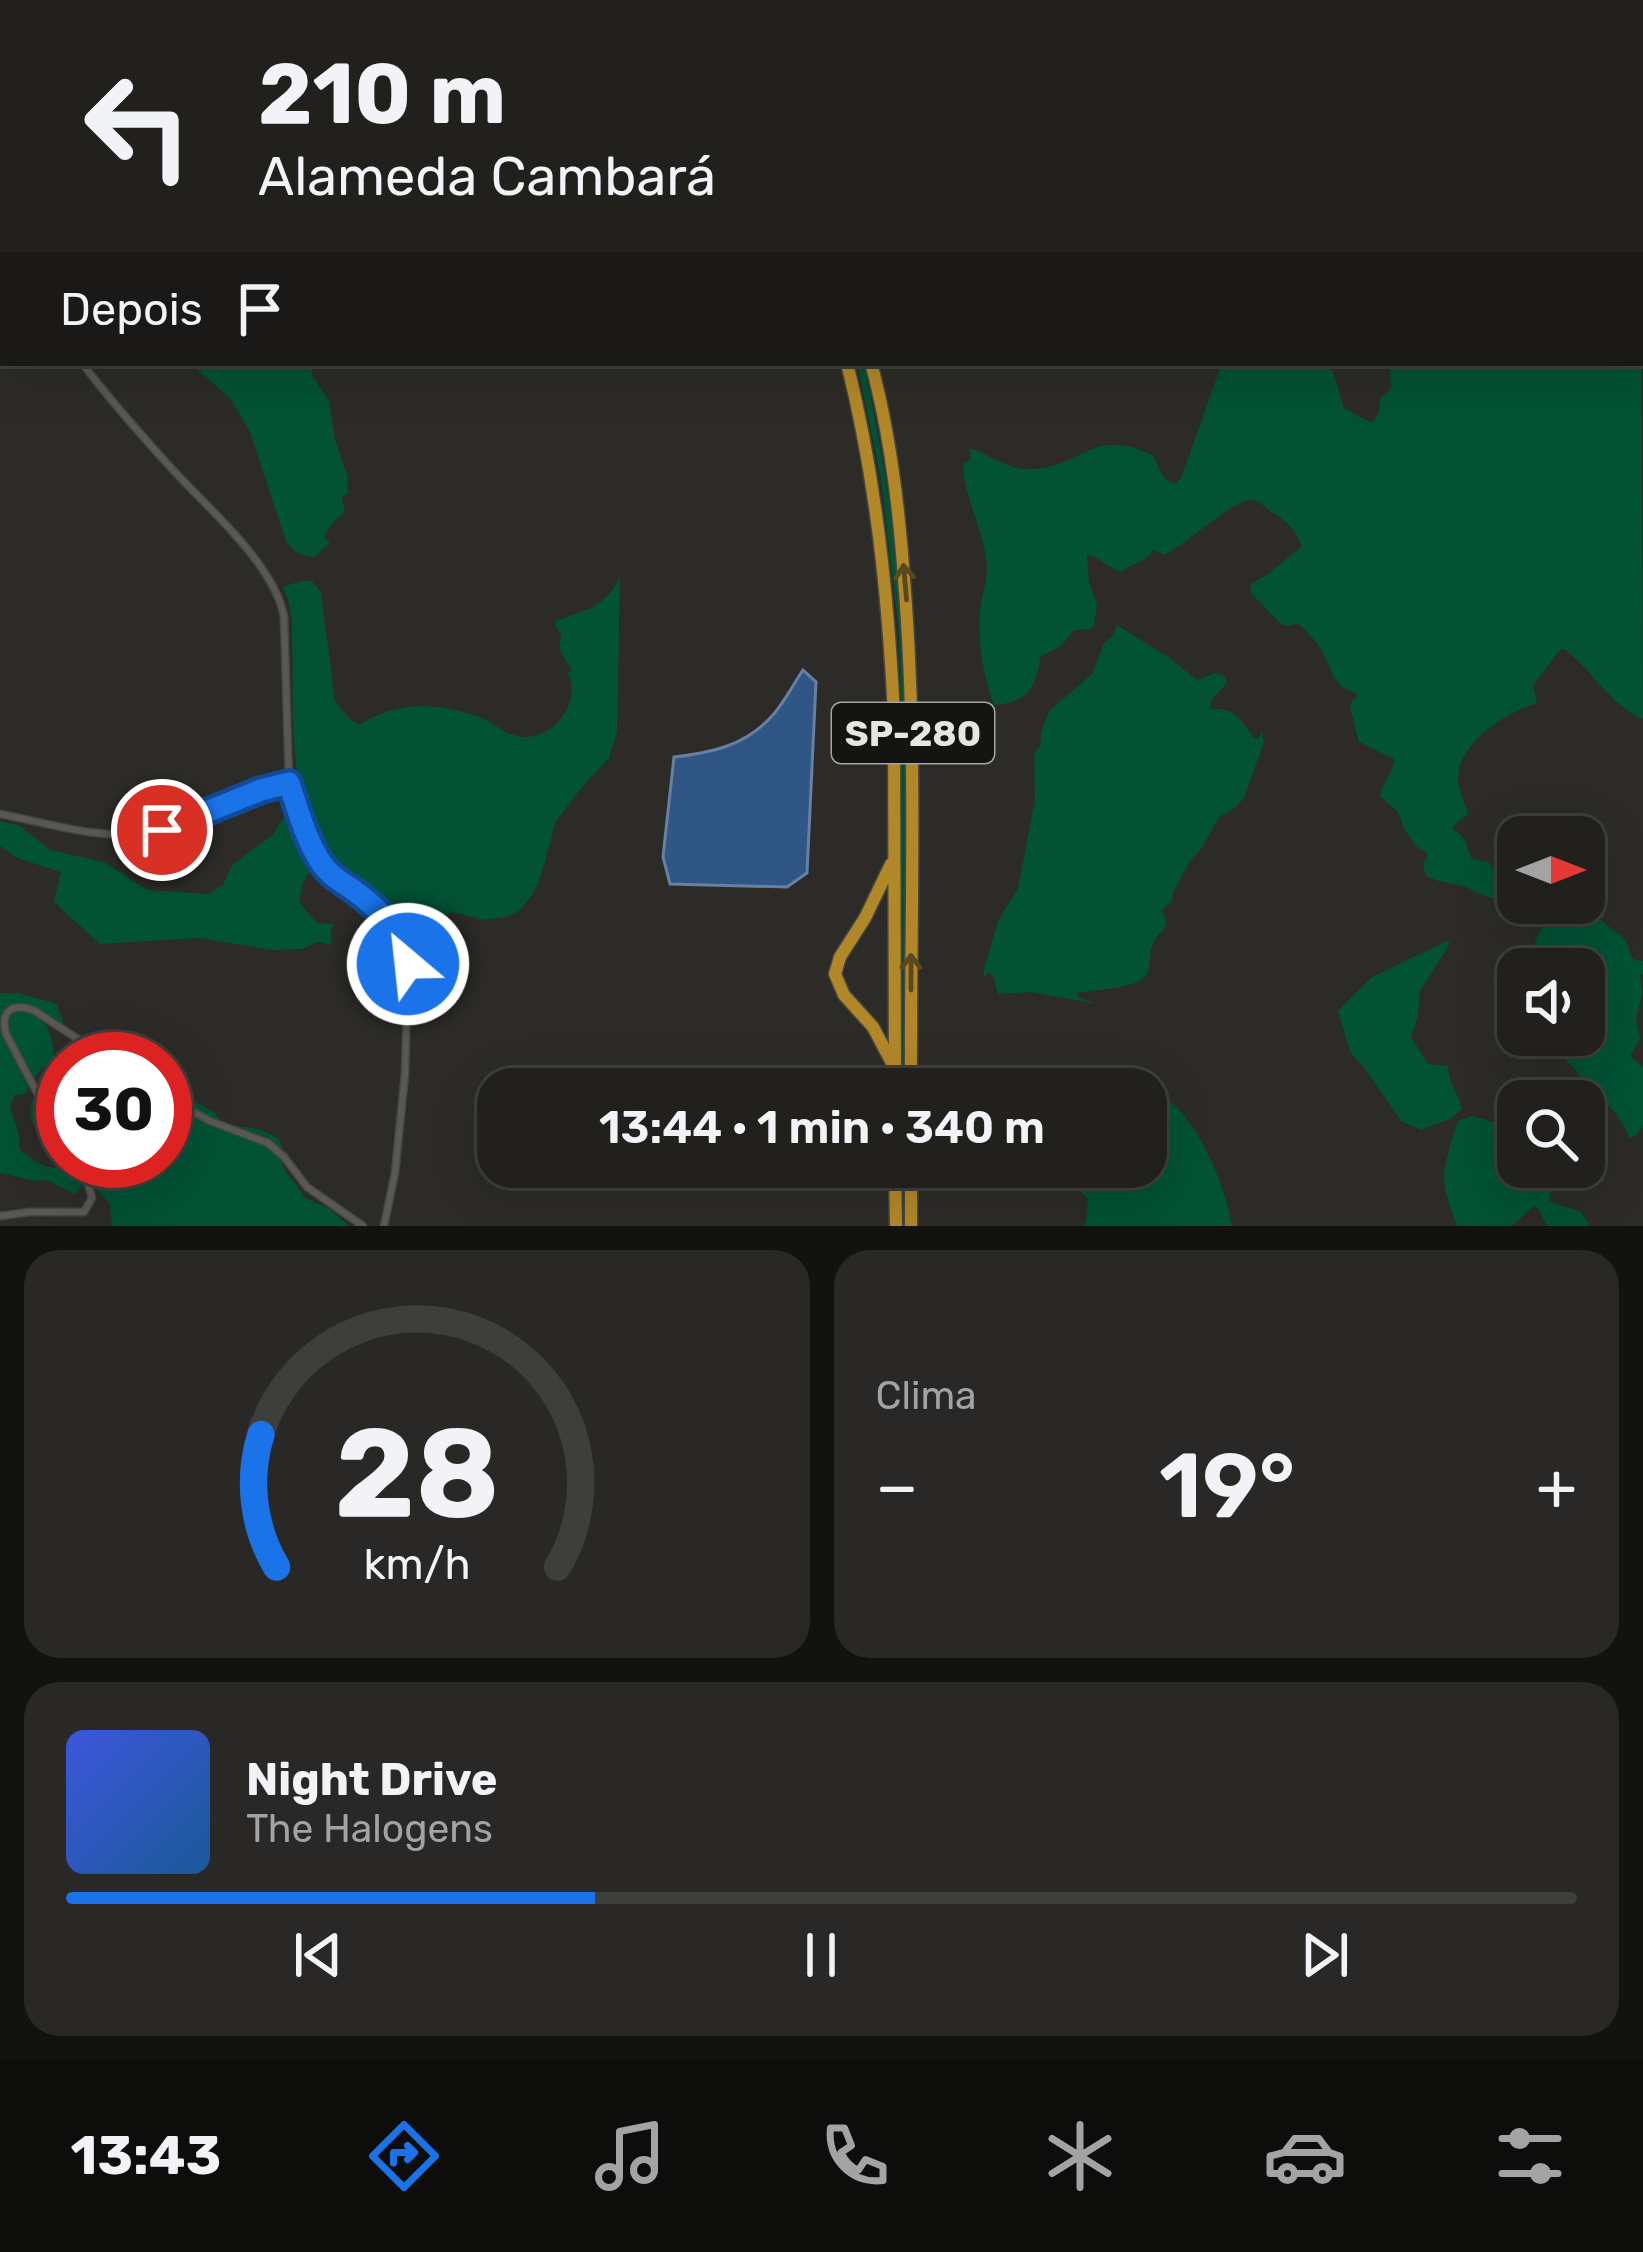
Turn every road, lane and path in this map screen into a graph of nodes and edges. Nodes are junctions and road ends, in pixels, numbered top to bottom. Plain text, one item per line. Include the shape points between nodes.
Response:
1 (84, 366) edge
2 (848, 366) edge
3 (873, 366) edge
4 (289, 783) junction
5 (0, 814) edge
6 (894, 858) junction
7 (66, 1032) edge
8 (894, 1068) edge
9 (895, 1068) edge
10 (910, 1068) edge
11 (36, 1091) edge
12 (192, 1111) edge
13 (89, 1188) edge
14 (895, 1188) edge
15 (911, 1188) edge
16 (0, 1216) edge
17 (363, 1226) edge
18 (385, 1226) edge
19 (896, 1226) edge
20 (911, 1226) edge

1 - 4 street via 274,585 284,617
2 - 6 highway, SP-280 via 886,573
10 -> 3 highway, SP-280 via 909,635
4 - 5 street via 147,833 80,832
4 - 18 street via 322,864 390,921 408,964 406,1074
6 - 8 highway via 835,974
6 - 9 highway, SP-280
7 - 11 street via 22,1006 6,1012 6,1034
12 - 17 street via 268,1143 307,1187
13 - 16 street via 84,1212
14 - 19 highway
15 - 20 highway

